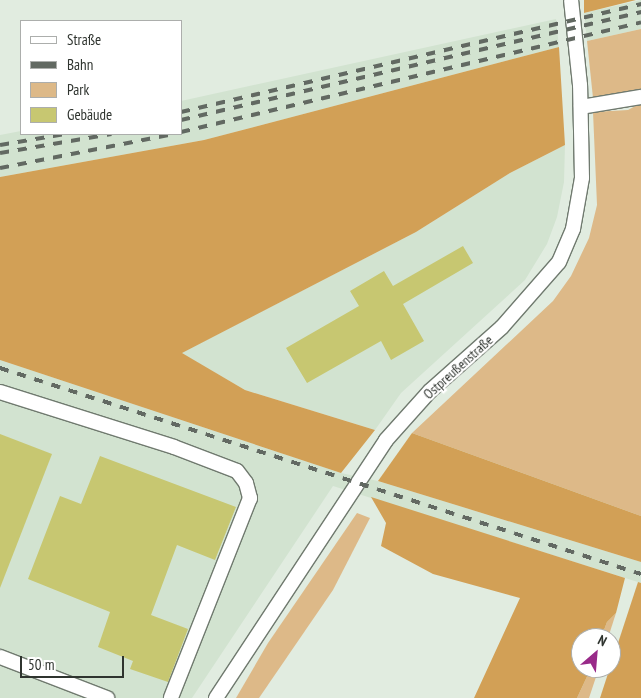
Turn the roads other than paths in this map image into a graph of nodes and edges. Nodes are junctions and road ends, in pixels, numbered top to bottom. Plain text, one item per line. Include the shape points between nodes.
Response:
1 (571, 0) edge
2 (641, 97) edge
3 (581, 107) junction
4 (0, 392) edge
5 (0, 657) edge
6 (107, 698) edge
7 (171, 698) edge
8 (216, 698) edge

1 - 3 street, Ostpreußenstraße
2 - 3 street
3 - 8 street, Ostpreußenstraße via 579,203 573,229 558,262 502,327 430,391 386,440
4 - 7 street via 174,447 237,471 246,483 250,498
5 - 6 street

